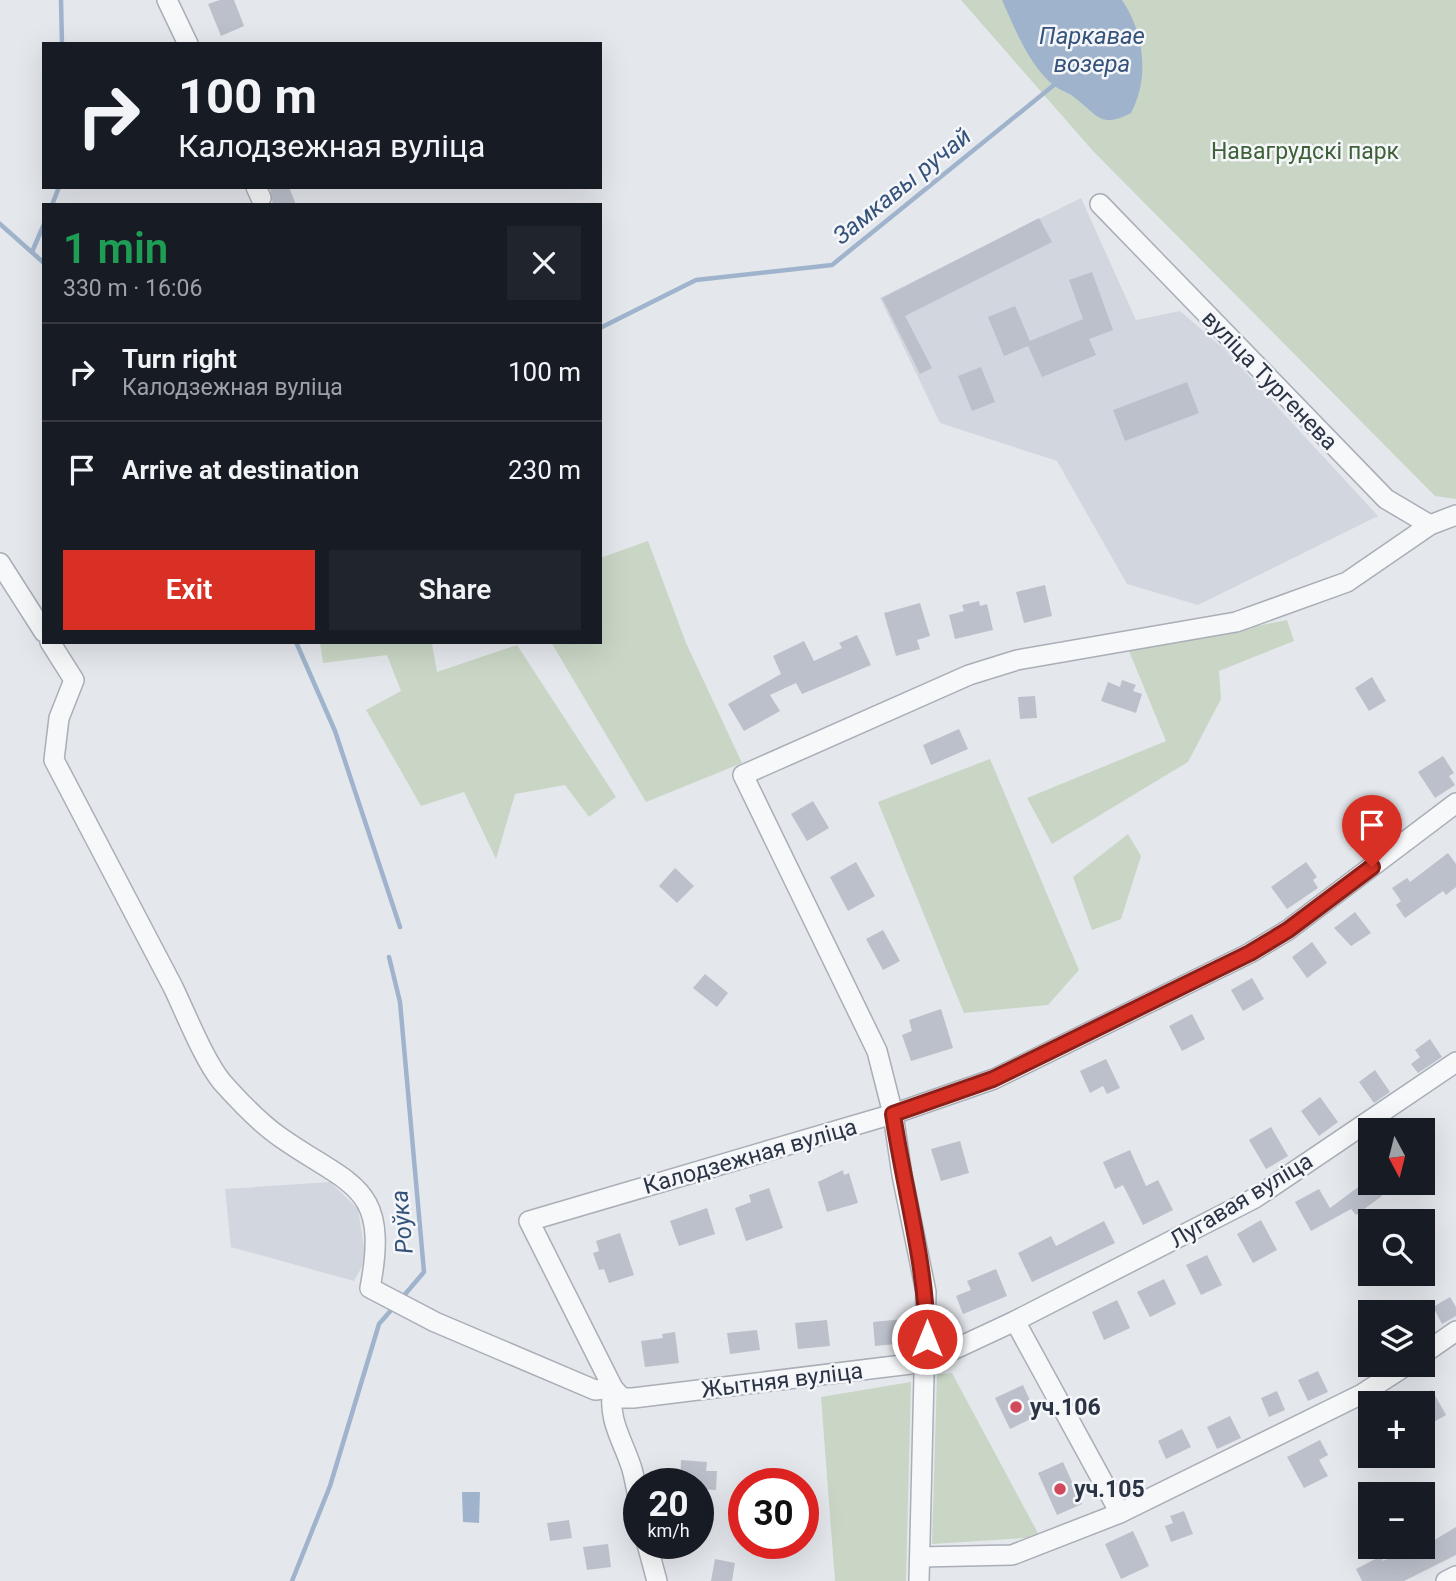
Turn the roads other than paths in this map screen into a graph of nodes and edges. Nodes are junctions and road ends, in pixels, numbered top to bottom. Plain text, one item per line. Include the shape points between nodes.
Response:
1 (167, 0) edge
2 (187, 42) edge
3 (1100, 204) dead end
4 (1456, 515) edge
5 (1430, 525) junction
6 (0, 563) edge
7 (42, 629) edge
8 (51, 644) edge
9 (1456, 803) edge
10 (1456, 1062) edge
11 (893, 1114) junction
12 (1015, 1321) junction
13 (1456, 1331) edge
14 (1435, 1346) edge
15 (927, 1362) junction
16 (1388, 1377) edge
17 (613, 1388) junction
18 (632, 1468) edge
19 (1120, 1513) junction
20 (920, 1557) junction
21 (652, 1559) edge
22 (1456, 1576) edge
23 (657, 1581) edge
24 (919, 1581) edge
25 (1446, 1581) edge

1 - 2 street
3 - 5 street, вуліца Тургенева via 1386,499
4 - 5 street
5 - 11 street via 1347,582 1236,621 1017,660 969,676 743,775 877,1051
6 - 7 street
8 - 17 street, Жытняя вуліца via 74,680 59,718 54,760 221,1080 278,1136 331,1167 362,1195 370,1209 374,1249 370,1288 435,1322 595,1390
9 - 11 street, Калодзежная вуліца via 1288,930 1250,953 993,1079
10 - 12 street, Лугавая вуліца via 1255,1198
11 - 15 street via 926,1292
11 - 17 street, Калодзежная вуліца via 529,1220
12 - 15 street, Жытняя вуліца
12 - 19 street
13 - 14 street
15 - 17 street, Жытняя вуліца via 633,1398 622,1398
15 - 20 street
16 - 19 street
17 - 18 street via 612,1423
19 - 20 street via 1012,1555
20 - 24 street
21 - 23 street
22 - 25 street

